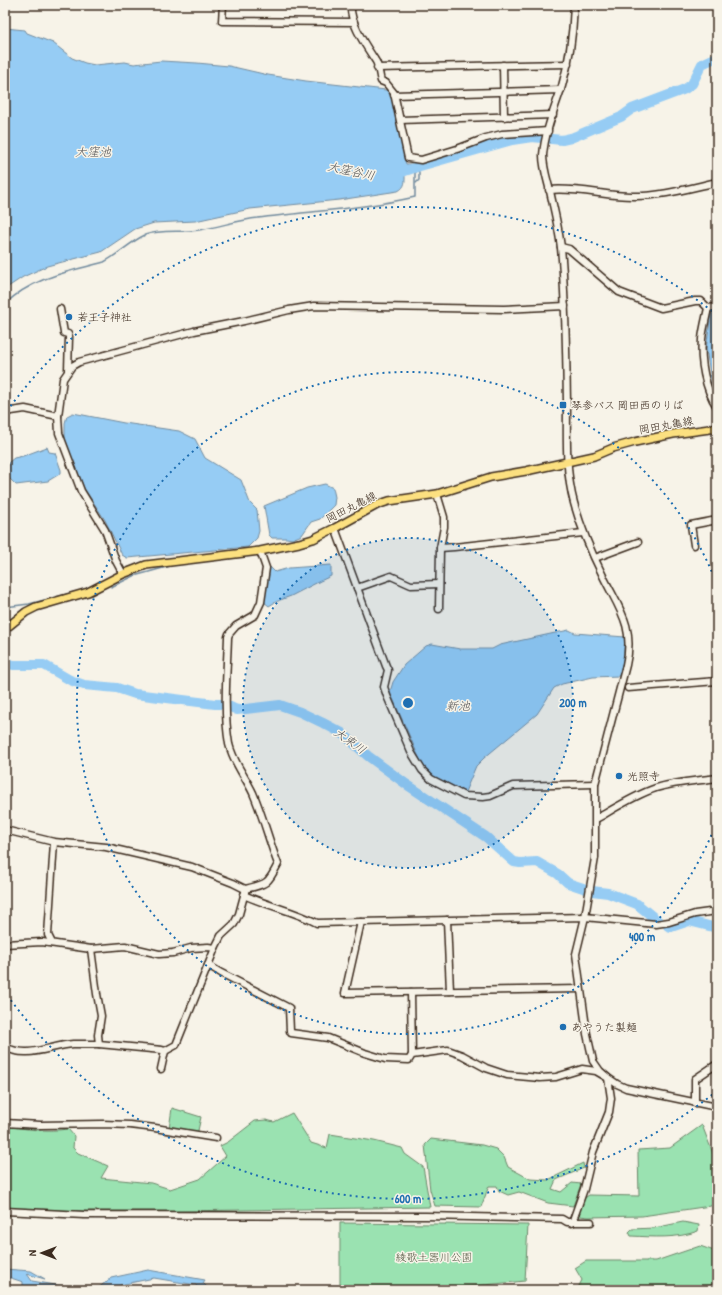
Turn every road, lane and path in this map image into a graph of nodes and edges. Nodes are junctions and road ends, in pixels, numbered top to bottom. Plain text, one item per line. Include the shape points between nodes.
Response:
1 (222, 5) edge
2 (351, 5) edge
3 (574, 5) edge
4 (354, 22) junction
5 (568, 64) junction
6 (503, 65) junction
7 (377, 68) junction
8 (560, 90) junction
9 (503, 92) junction
10 (394, 95) junction
11 (553, 115) junction
12 (504, 117) junction
13 (400, 120) junction
14 (547, 135) junction
15 (717, 182) edge
16 (549, 190) junction
17 (560, 247) junction
18 (565, 306) junction
19 (717, 307) edge
20 (708, 308) junction
21 (60, 309) dead end
22 (68, 370) junction
23 (717, 408) edge
24 (5, 412) edge
25 (58, 416) junction
26 (717, 428) edge
27 (566, 462) junction
28 (437, 494) junction
29 (717, 520) edge
30 (335, 528) junction
31 (583, 532) junction
32 (638, 542) dead end
33 (694, 545) dead end
34 (440, 548) junction
35 (260, 551) junction
36 (595, 558) junction
37 (123, 574) junction
38 (439, 584) junction
39 (357, 588) junction
40 (439, 609) dead end
41 (5, 629) edge
42 (717, 681) edge
43 (628, 688) dead end
44 (717, 778) edge
45 (595, 784) junction
46 (596, 818) junction
47 (5, 830) edge
48 (54, 842) junction
49 (245, 892) junction
50 (717, 911) edge
51 (585, 917) junction
52 (447, 920) junction
53 (361, 922) junction
54 (52, 943) junction
55 (5, 944) edge
56 (215, 948) junction
57 (91, 949) junction
58 (208, 965) junction
59 (580, 989) junction
60 (450, 991) junction
61 (411, 992) junction
62 (99, 1044) junction
63 (5, 1047) edge
64 (165, 1051) junction
65 (412, 1055) junction
66 (717, 1064) edge
67 (161, 1069) dead end
68 (608, 1078) junction
69 (695, 1103) junction
70 (717, 1107) edge
71 (5, 1123) edge
72 (216, 1138) dead end
73 (5, 1211) edge
74 (572, 1222) junction
75 (591, 1222) dead end

1 - 4 street via 222,21
2 - 4 street
3 - 5 street
4 - 7 street
5 - 6 street
5 - 8 street
6 - 7 street
6 - 9 street
7 - 10 street via 381,82 386,83
8 - 9 street
8 - 11 street
9 - 10 street
9 - 12 street
10 - 13 street
11 - 12 street
11 - 14 street
12 - 13 street
13 - 14 street via 408,158 421,160 502,134
14 - 16 street via 543,157
15 - 16 street via 639,196
16 - 17 street
17 - 18 street
17 - 20 street via 569,250 619,292 661,308 695,301 701,301
18 - 22 street via 504,309 314,306 194,331 79,362
18 - 27 street
19 - 20 street
20 - 23 street via 702,340 703,362 708,389
21 - 22 street via 64,333 69,337
22 - 25 street via 63,379
24 - 25 street via 25,409
25 - 37 street via 59,433 80,491 105,530
26 - 27 main road, 岡田丸亀線 via 635,442 594,456
27 - 28 main road, 岡田丸亀線 via 491,477
27 - 31 street
28 - 30 main road, 岡田丸亀線 via 377,504
28 - 34 street via 444,517
29 - 33 street via 691,525
30 - 35 main road, 岡田丸亀線 via 313,539
30 - 39 street
31 - 34 street
31 - 36 street
32 - 36 street
34 - 38 street
35 - 37 main road, 岡田丸亀線 via 152,563
35 - 49 street via 266,568 261,602 255,615 236,626 228,637 229,743 253,793 278,864 264,885
36 - 45 street via 621,611 629,637 628,659
37 - 41 main road, 岡田丸亀線 via 88,592 36,607
38 - 39 street via 412,585 391,576
38 - 40 street
39 - 45 street via 388,670 384,687 411,752 431,779 464,796 473,797 490,796 513,786
42 - 43 street
44 - 46 street via 671,784 654,789
45 - 46 street
46 - 51 street via 595,858
47 - 48 street
48 - 49 street via 106,847 192,867 233,883
48 - 54 street via 48,935
49 - 53 street via 261,903 317,922
49 - 56 street via 234,924 221,936
50 - 51 street via 656,924
51 - 52 street
51 - 59 street via 576,954
52 - 53 street
52 - 60 street
53 - 61 street via 345,993
54 - 55 street
54 - 57 street
56 - 57 street via 191,948 158,954 125,946
56 - 58 street
57 - 62 street via 101,1016
58 - 64 street via 176,1045
58 - 65 street via 289,1008 292,1033 328,1038 384,1059 409,1060
59 - 60 street
59 - 68 street via 593,1060
60 - 61 street
61 - 65 street
62 - 63 street via 73,1044 23,1053
62 - 64 street
64 - 67 street
65 - 68 street via 448,1050 507,1075 556,1077 582,1068 596,1071
66 - 69 street via 695,1080
68 - 69 street via 626,1088
68 - 74 street via 611,1098 609,1112 593,1152 584,1189
69 - 70 street
71 - 72 street via 130,1125
73 - 74 street via 92,1215 476,1217 562,1219
74 - 75 street

